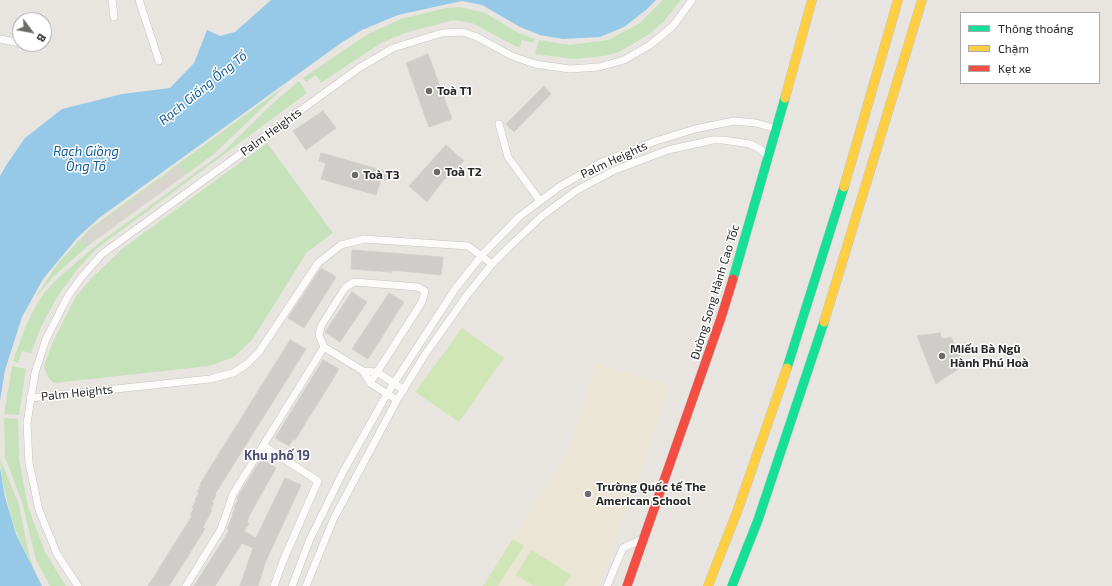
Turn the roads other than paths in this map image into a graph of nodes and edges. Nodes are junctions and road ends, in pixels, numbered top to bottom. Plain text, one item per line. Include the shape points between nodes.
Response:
1 (112, 0) edge
2 (139, 0) edge
3 (692, 0) edge
4 (812, 0) edge
5 (898, 0) edge
6 (922, 0) edge
7 (114, 17) dead end
8 (0, 39) edge
9 (12, 42) edge
10 (159, 61) dead end
11 (499, 124) dead end
12 (777, 129) junction
13 (769, 158) junction
14 (540, 201) junction
15 (482, 255) junction
16 (492, 264) junction
17 (324, 347) junction
18 (363, 370) junction
19 (377, 372) junction
20 (370, 383) junction
21 (394, 383) junction
22 (404, 390) junction
23 (387, 394) junction
24 (30, 398) junction
25 (397, 400) junction
26 (264, 446) junction
27 (645, 538) junction
28 (78, 586) edge
29 (186, 586) edge
30 (274, 586) edge
31 (292, 586) edge
32 (306, 586) edge
33 (607, 586) edge
34 (627, 586) edge
35 (708, 586) edge
36 (732, 586) edge

1 - 7 street
2 - 10 street
3 - 24 street, Palm Heights via 673,26 650,45 629,58 599,67 570,69 535,64 512,56 470,34 456,31 409,42 375,57 109,248 96,260 71,291 50,328 38,362
4 - 12 main road, Đường Song Hành Cao Tốc
5 - 35 main road via 854,155 795,342 737,512
6 - 36 main road via 811,363 758,520
8 - 9 street
11 - 14 street via 508,157
12 - 13 main road, Đường Song Hành Cao Tốc
12 - 14 street, Palm Heights via 756,123 734,121 695,128 600,163
13 - 16 street, Palm Heights via 750,144 713,140 668,150 615,170 577,190 548,212
13 - 27 main road, Đường Song Hành Cao Tốc via 721,318
14 - 15 street, Palm Heights via 519,217
15 - 16 street
15 - 21 street via 455,289
15 - 24 street, Palm Heights via 468,246 390,240 364,239 342,245 318,263 259,352 233,373 210,379
16 - 22 street, Palm Heights via 424,356
17 - 18 street
17 - 19 street via 319,335 321,326 345,288 354,282 418,287 425,291 422,302
17 - 26 street
18 - 19 street
18 - 20 street
19 - 20 street
19 - 21 street
20 - 23 street
21 - 22 street
21 - 23 street
22 - 25 street, Palm Heights
23 - 25 street
23 - 31 street via 343,472 310,539
24 - 28 street via 27,423 28,451 36,500 57,554
25 - 32 street, Palm Heights via 334,518
26 - 29 street via 233,494 220,528
26 - 30 street via 318,481
27 - 33 street via 622,548
27 - 34 main road, Đường Song Hành Cao Tốc

